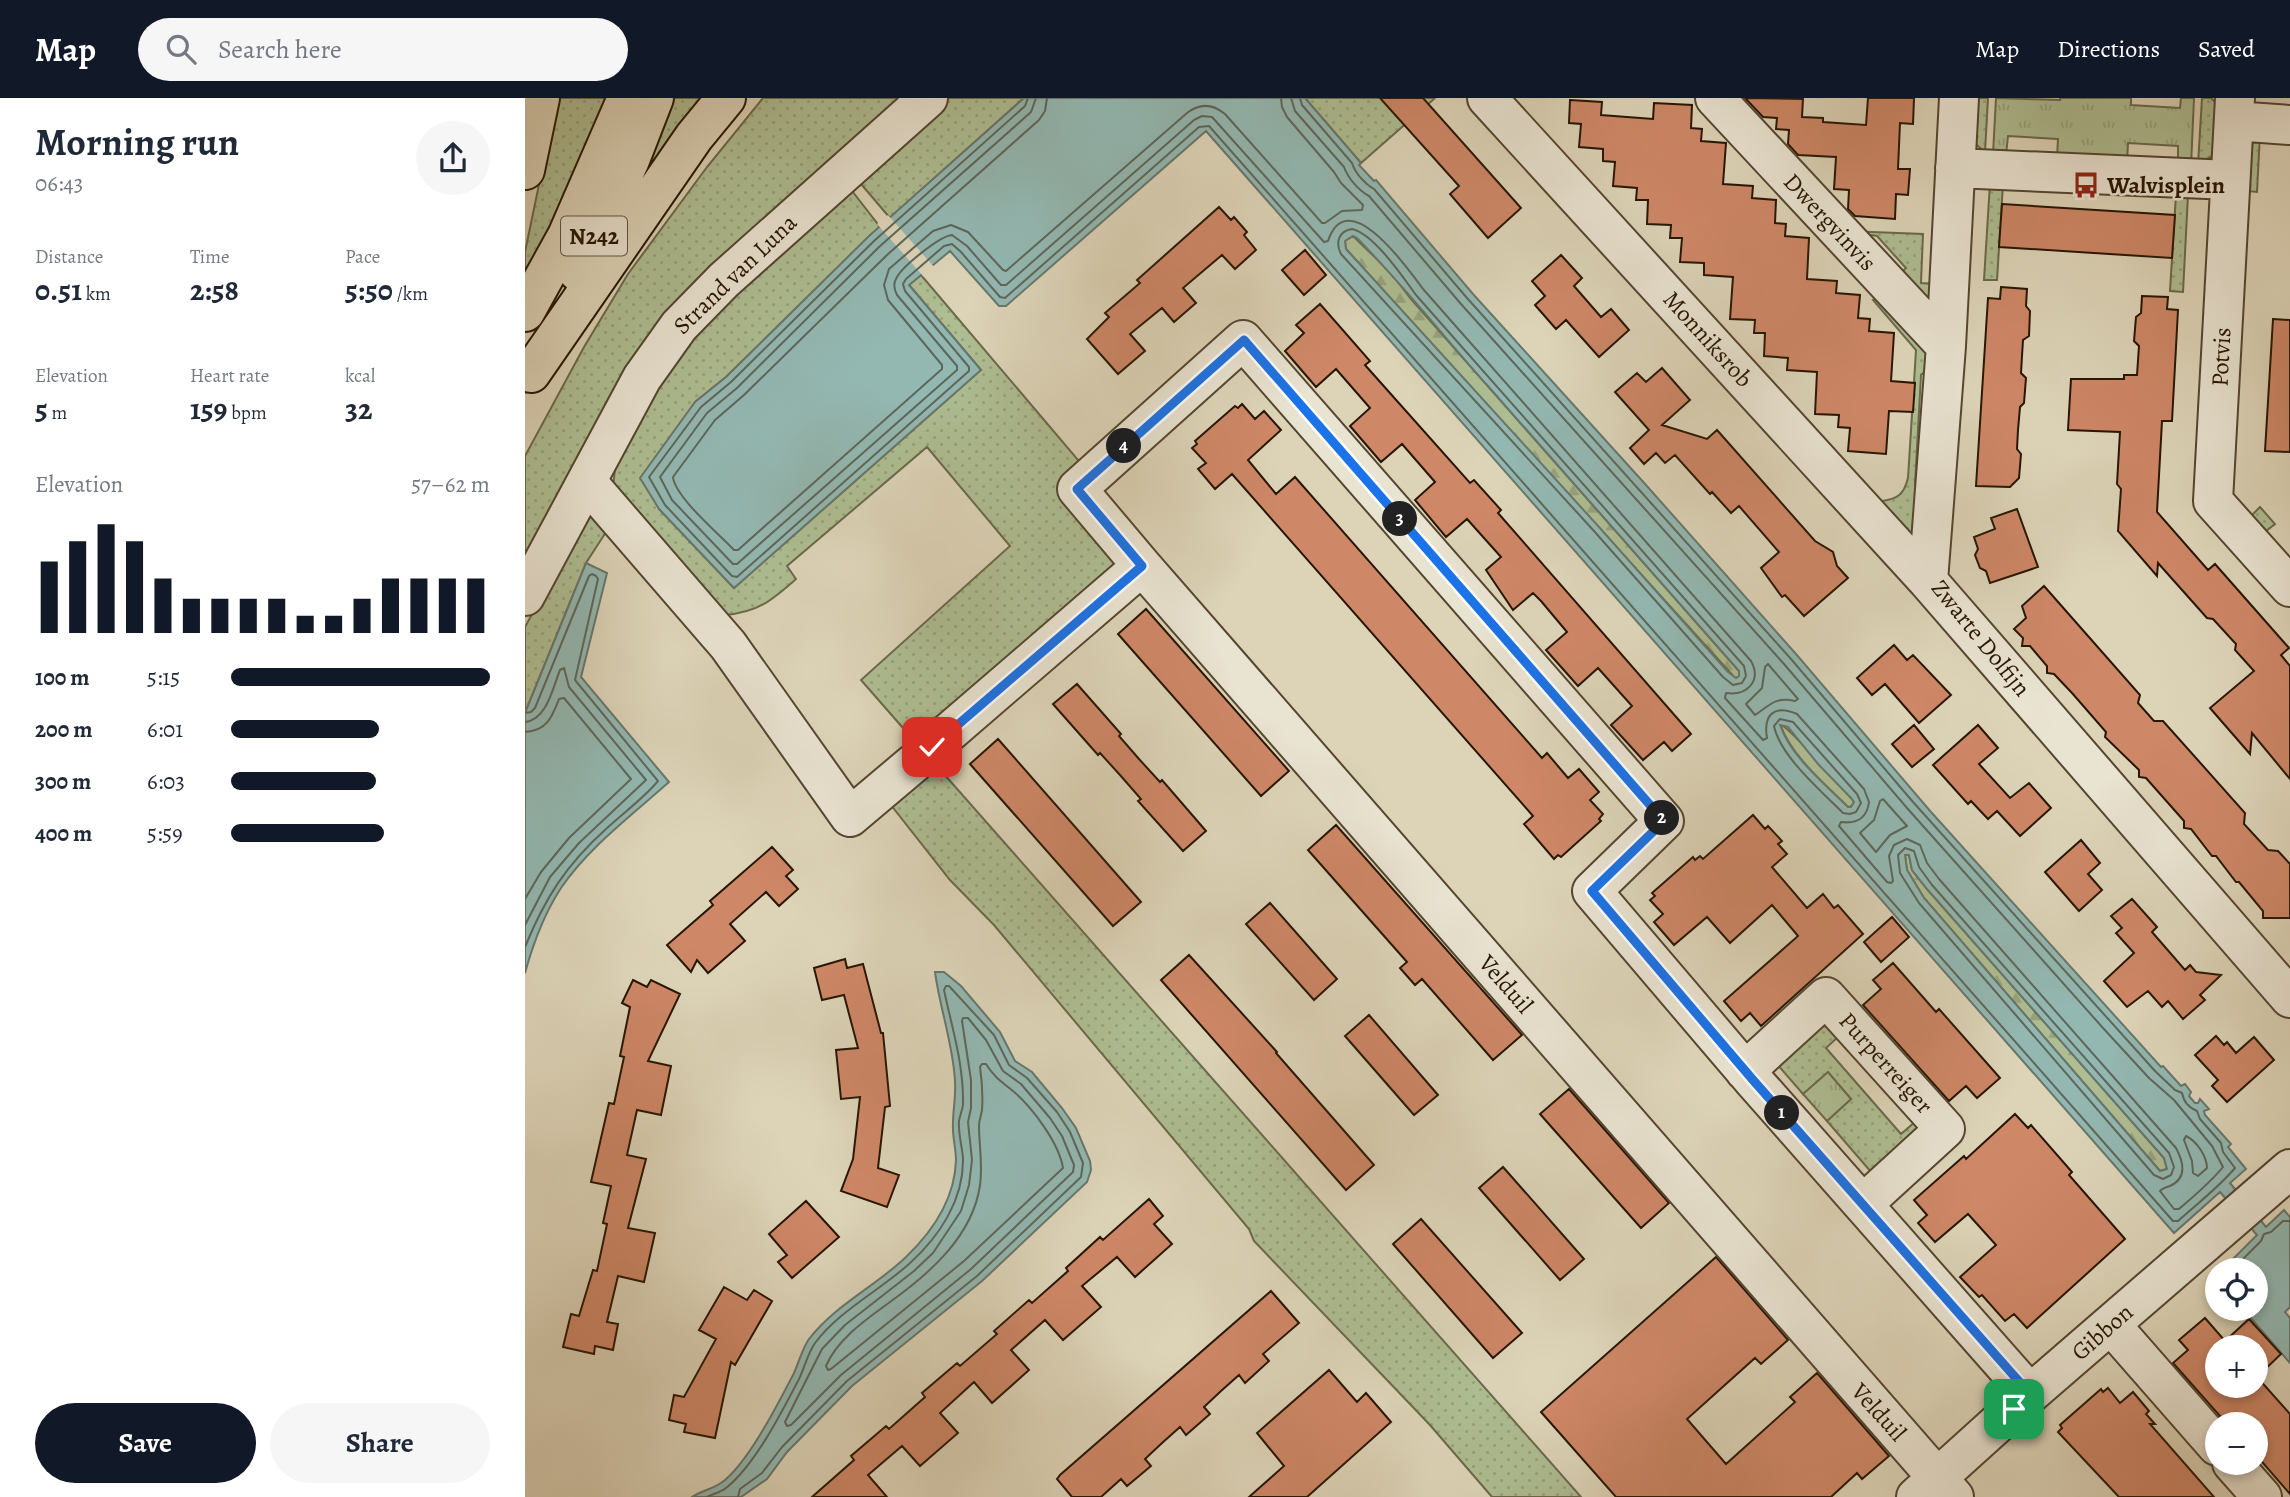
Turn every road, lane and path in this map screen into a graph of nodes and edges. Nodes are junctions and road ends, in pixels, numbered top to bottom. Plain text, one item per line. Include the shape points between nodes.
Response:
1 (540, 98) edge
2 (627, 98) edge
3 (654, 98) edge
4 (726, 98) edge
5 (928, 98) edge
6 (1487, 98) edge
7 (1715, 98) edge
8 (1959, 98) edge
9 (2234, 109) edge
10 (2290, 124) edge
11 (1955, 168) junction
12 (525, 170) edge
13 (2230, 180) junction
14 (525, 312) edge
15 (1946, 346) junction
16 (528, 379) edge
17 (587, 482) junction
18 (1142, 566) junction
19 (1928, 581) junction
20 (2290, 587) edge
21 (525, 596) edge
22 (2290, 998) edge
23 (1745, 1071) junction
24 (2278, 1179) edge
25 (1863, 1204) junction
26 (2111, 1325) junction
27 (2030, 1394) junction
28 (2205, 1432) edge
29 (2243, 1475) edge
30 (1936, 1491) edge
31 (2262, 1497) edge

1 - 12 main road
2 - 14 main road, N242 via 567,236
3 - 16 main road, N242
4 - 16 main road via 694,137
5 - 17 street, Strand van Luna via 678,326 642,378
6 - 19 street, Monniksrob
7 - 15 street, Dwergvinvis
8 - 11 street, Zwarte Dolfijn
9 - 10 street
9 - 13 street, Potvis
11 - 13 street
11 - 15 street, Zwarte Dolfijn
13 - 20 street, Potvis via 2213,500
15 - 19 street, Zwarte Dolfijn
17 - 18 street via 728,645 850,817
17 - 21 street, Strand van Luna
18 - 23 street, Velduil via 1077,489 1244,340 1664,821 1592,891
18 - 30 street, Velduil
19 - 22 street, Zwarte Dolfijn
23 - 25 street
23 - 25 street, Purperreiger via 1826,997 1945,1129
24 - 26 street, Gibbon
25 - 27 street
26 - 27 street, Gibbon
26 - 28 street
27 - 30 street, Gibbon
29 - 31 street

